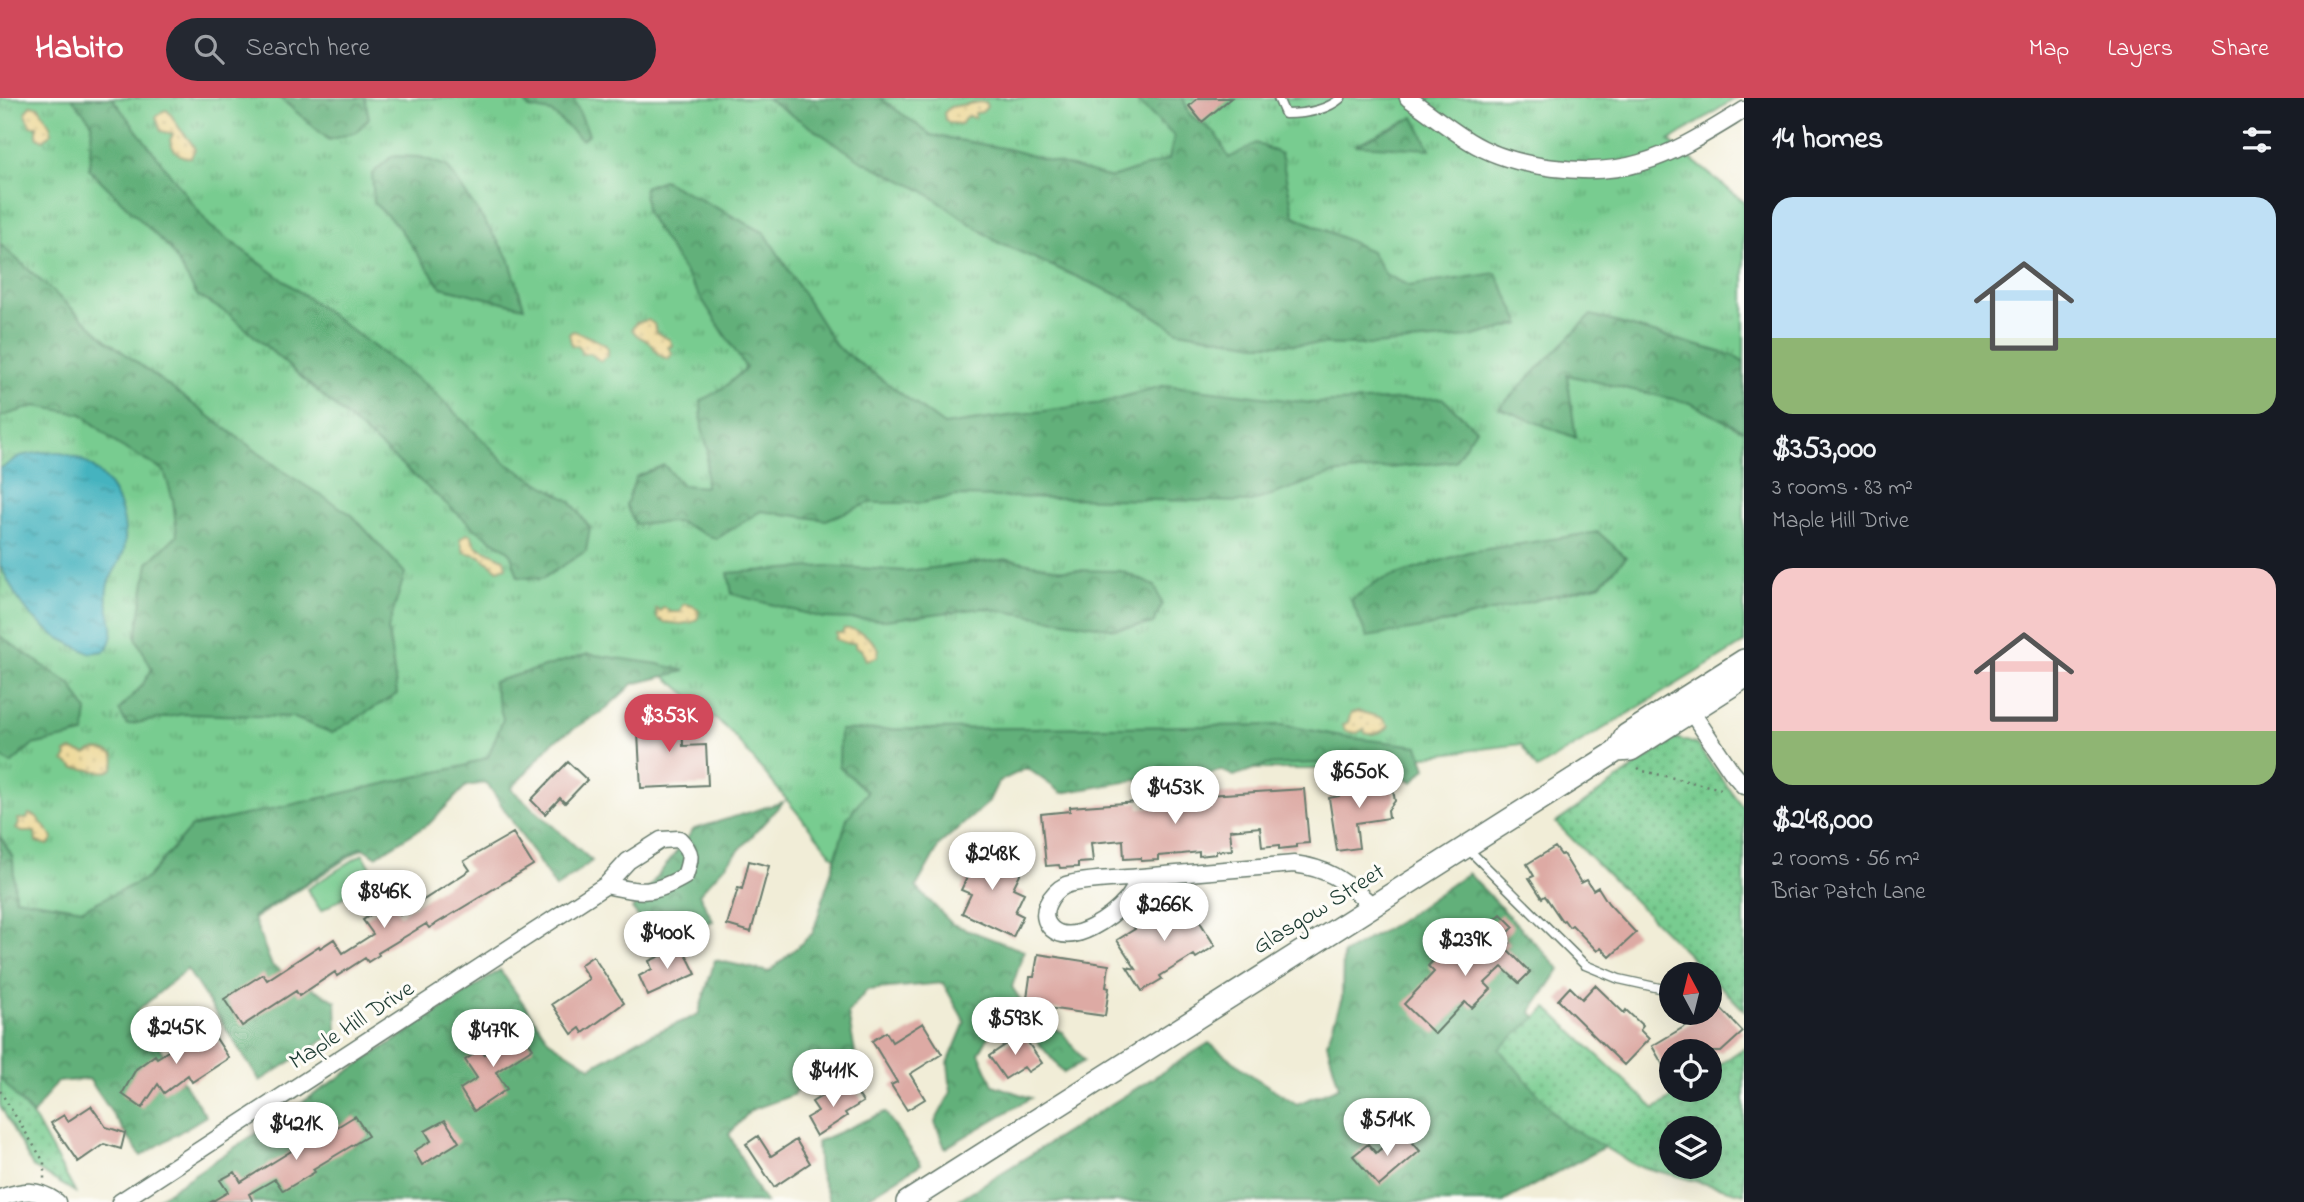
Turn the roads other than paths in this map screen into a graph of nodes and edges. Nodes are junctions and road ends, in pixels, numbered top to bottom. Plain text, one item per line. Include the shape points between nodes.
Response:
1 (1278, 98) edge
2 (1341, 98) edge
3 (1408, 98) edge
4 (1744, 110) edge
5 (1744, 660) edge
6 (1744, 678) edge
7 (1688, 706) junction
8 (1743, 784) edge
9 (1466, 847) junction
10 (1141, 877) junction
11 (607, 885) junction
12 (1372, 905) junction
13 (1659, 988) edge
14 (0, 1198) edge
15 (57, 1202) edge
16 (120, 1202) edge
17 (907, 1202) edge

1 - 2 lane via 1285,114 1306,114
3 - 4 street via 1470,142 1500,156 1578,169 1614,169 1655,158
5 - 7 street, Glasgow Street
6 - 7 street, Glasgow Street
7 - 8 street
7 - 9 street, Glasgow Street via 1626,735 1617,751
9 - 12 street, Glasgow Street
9 - 13 lane via 1585,965
10 - 10 street via 1068,884 1049,898 1048,922 1062,933 1076,933 1105,921 1128,899
10 - 12 street via 1294,864 1317,867 1340,879
11 - 11 street, Maple Hill Drive via 640,892 667,886 685,876 691,860 688,848 679,839 661,840 628,861
11 - 16 street, Maple Hill Drive
12 - 17 street, Glasgow Street
14 - 15 street via 43,1192

